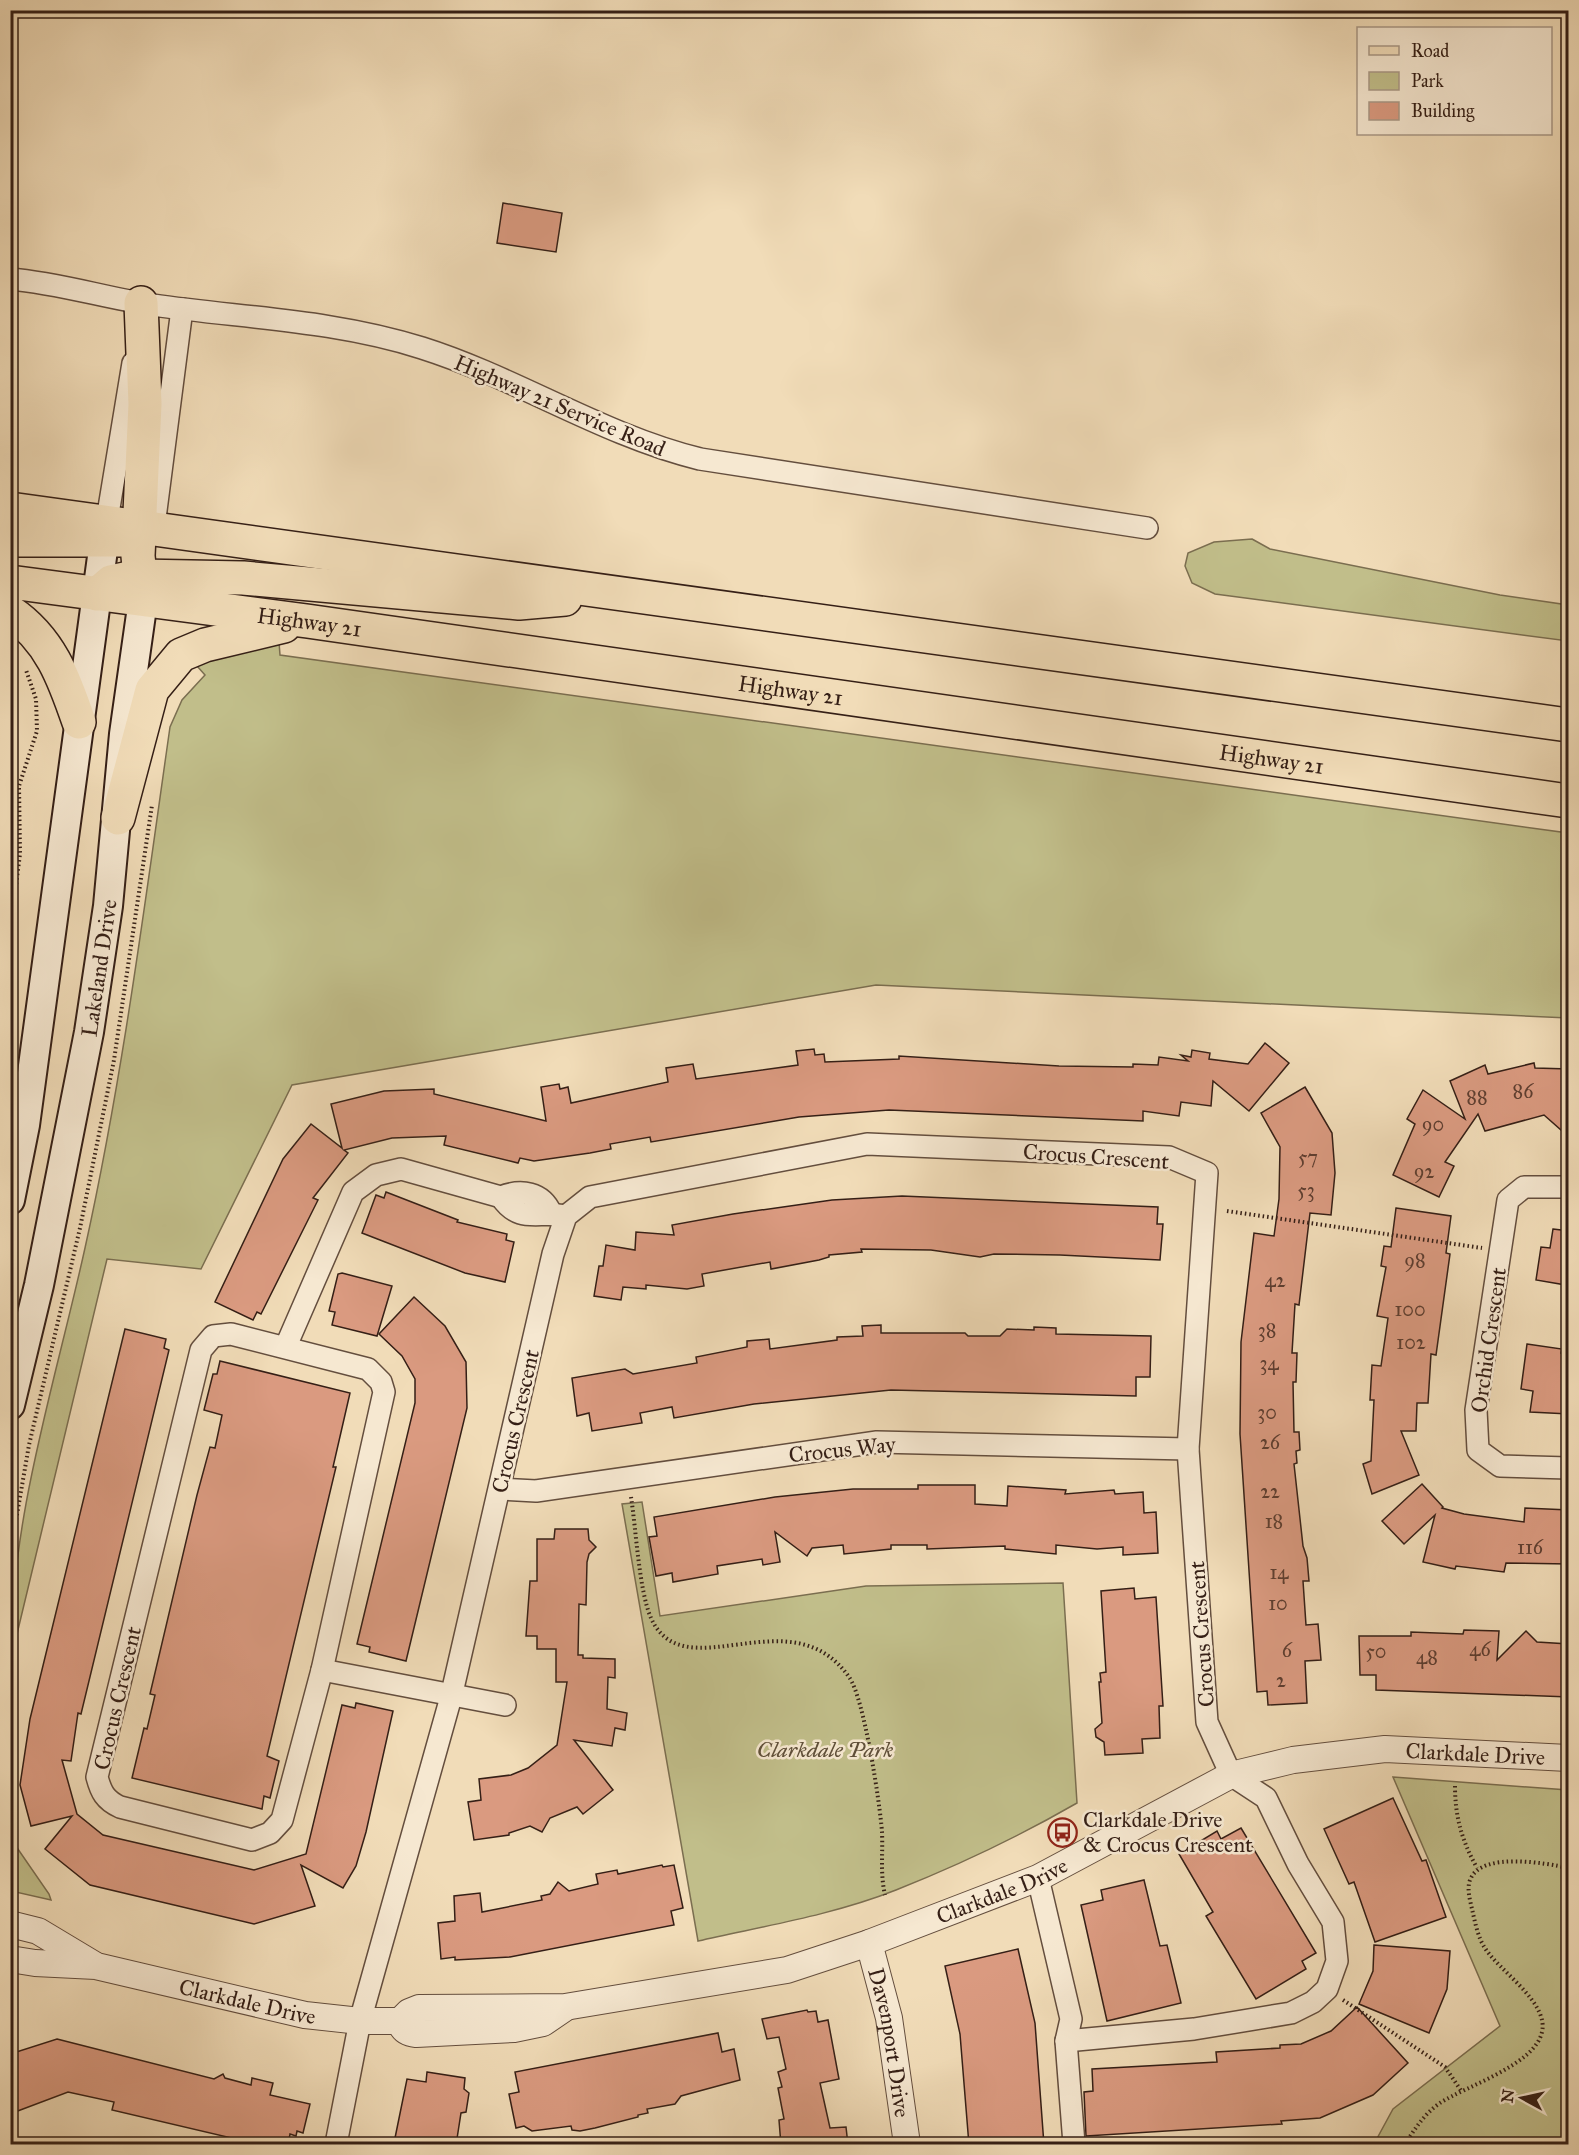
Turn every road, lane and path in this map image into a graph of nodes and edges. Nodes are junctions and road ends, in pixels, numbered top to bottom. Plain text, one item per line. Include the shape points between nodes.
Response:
1 (10, 279) edge
2 (141, 303) junction
3 (182, 309) junction
4 (10, 509) edge
5 (1147, 528) dead end
6 (106, 530) junction
7 (144, 530) junction
8 (10, 540) edge
9 (10, 582) edge
10 (143, 584) junction
11 (97, 594) junction
12 (637, 595) junction
13 (10, 612) edge
14 (307, 621) junction
15 (23, 665) dead end
16 (79, 722) junction
17 (1569, 725) edge
18 (10, 800) edge
19 (17, 801) junction
20 (1569, 801) edge
21 (118, 818) junction
22 (10, 933) edge
23 (1569, 1187) edge
24 (10, 1200) edge
25 (1227, 1211) dead end
26 (559, 1214) junction
27 (1483, 1249) dead end
28 (286, 1346) junction
29 (10, 1405) edge
30 (1188, 1449) junction
31 (1569, 1468) edge
32 (500, 1489) junction
33 (631, 1496) dead end
34 (322, 1670) junction
35 (451, 1697) junction
36 (505, 1705) dead end
37 (1569, 1758) edge
38 (1231, 1775) junction
39 (1455, 1786) dead end
40 (1477, 1868) junction
41 (1569, 1868) edge
42 (1038, 1878) junction
43 (885, 1895) dead end
44 (10, 1924) edge
45 (869, 1943) junction
46 (10, 1959) edge
47 (96, 1966) junction
48 (1327, 1989) junction
49 (360, 2021) junction
50 (1066, 2041) junction
51 (1462, 2092) junction
52 (336, 2145) edge
53 (908, 2145) edge
54 (1074, 2145) edge
55 (1405, 2145) edge

1 - 2 street, Highway 21 Service Road
2 - 3 street, Highway 21 Service Road
2 - 6 street
2 - 7 main road
3 - 5 street, Highway 21 Service Road via 294,321 394,340 458,361 622,435 700,459
3 - 7 street
4 - 6 main road
6 - 7 main road
6 - 8 main road
6 - 11 main road
7 - 10 main road
7 - 12 main road
9 - 11 main road, Highway 21
10 - 11 main road, Highway 21
10 - 12 main road via 243,578 519,603
10 - 14 main road, Highway 21
10 - 21 main road, Lakeland Drive
11 - 16 main road
12 - 17 main road
13 - 16 main road via 26,623 58,664
14 - 20 main road, Highway 21
14 - 21 main road via 205,645 181,655 152,690
15 - 19 path via 32,685 37,715 34,747
16 - 24 main road via 25,1125
18 - 19 path
19 - 22 path via 20,854
21 - 29 main road, Lakeland Drive via 73,1124
23 - 31 street, Orchid Crescent via 1524,1187 1508,1200 1476,1410 1478,1450 1500,1466
25 - 27 path
26 - 28 street via 521,1214 501,1197 401,1169 376,1175 353,1192
26 - 30 street, Crocus Crescent via 590,1197 867,1144 1169,1157 1207,1173
26 - 32 street, Crocus Crescent
28 - 34 street, Crocus Crescent via 368,1369 381,1382 384,1392
28 - 34 street, Crocus Crescent via 231,1334 213,1336 201,1350 101,1756 97,1777 100,1789 108,1801 120,1807 252,1840 261,1838 282,1820
30 - 32 street, Crocus Way via 877,1442 536,1491
30 - 38 street, Crocus Crescent via 1207,1722
32 - 35 street, Crocus Crescent
33 - 43 path via 650,1617 667,1636 681,1646 701,1649 774,1640 800,1642 822,1651 849,1677 868,1743 882,1830 880,1874
34 - 35 street
35 - 36 street
35 - 49 street, Crocus Crescent
37 - 38 street, Clarkdale Drive via 1384,1749 1293,1760
38 - 42 street, Clarkdale Drive
38 - 48 street via 1266,1798 1298,1864 1333,1922 1338,1961
39 - 40 path via 1457,1822
40 - 41 path via 1533,1861
40 - 51 path via 1469,1880 1469,1893 1484,1947 1539,2011 1542,2032 1531,2050 1515,2064
42 - 45 street, Clarkdale Drive
42 - 50 street via 1071,2019
44 - 47 street, Clarkdale Drive via 38,1931
45 - 49 street, Clarkdale Drive via 787,1970 565,2007 419,2008 400,2021
45 - 53 street, Davenport Drive via 889,2018
46 - 47 street, Clarkdale Drive
47 - 49 street, Clarkdale Drive via 305,2015
48 - 50 street via 1313,2002 1291,2013 1269,2018
48 - 51 path via 1445,2067
49 - 52 street, Crocus Crescent
50 - 54 street
51 - 55 path via 1440,2103 1419,2122

